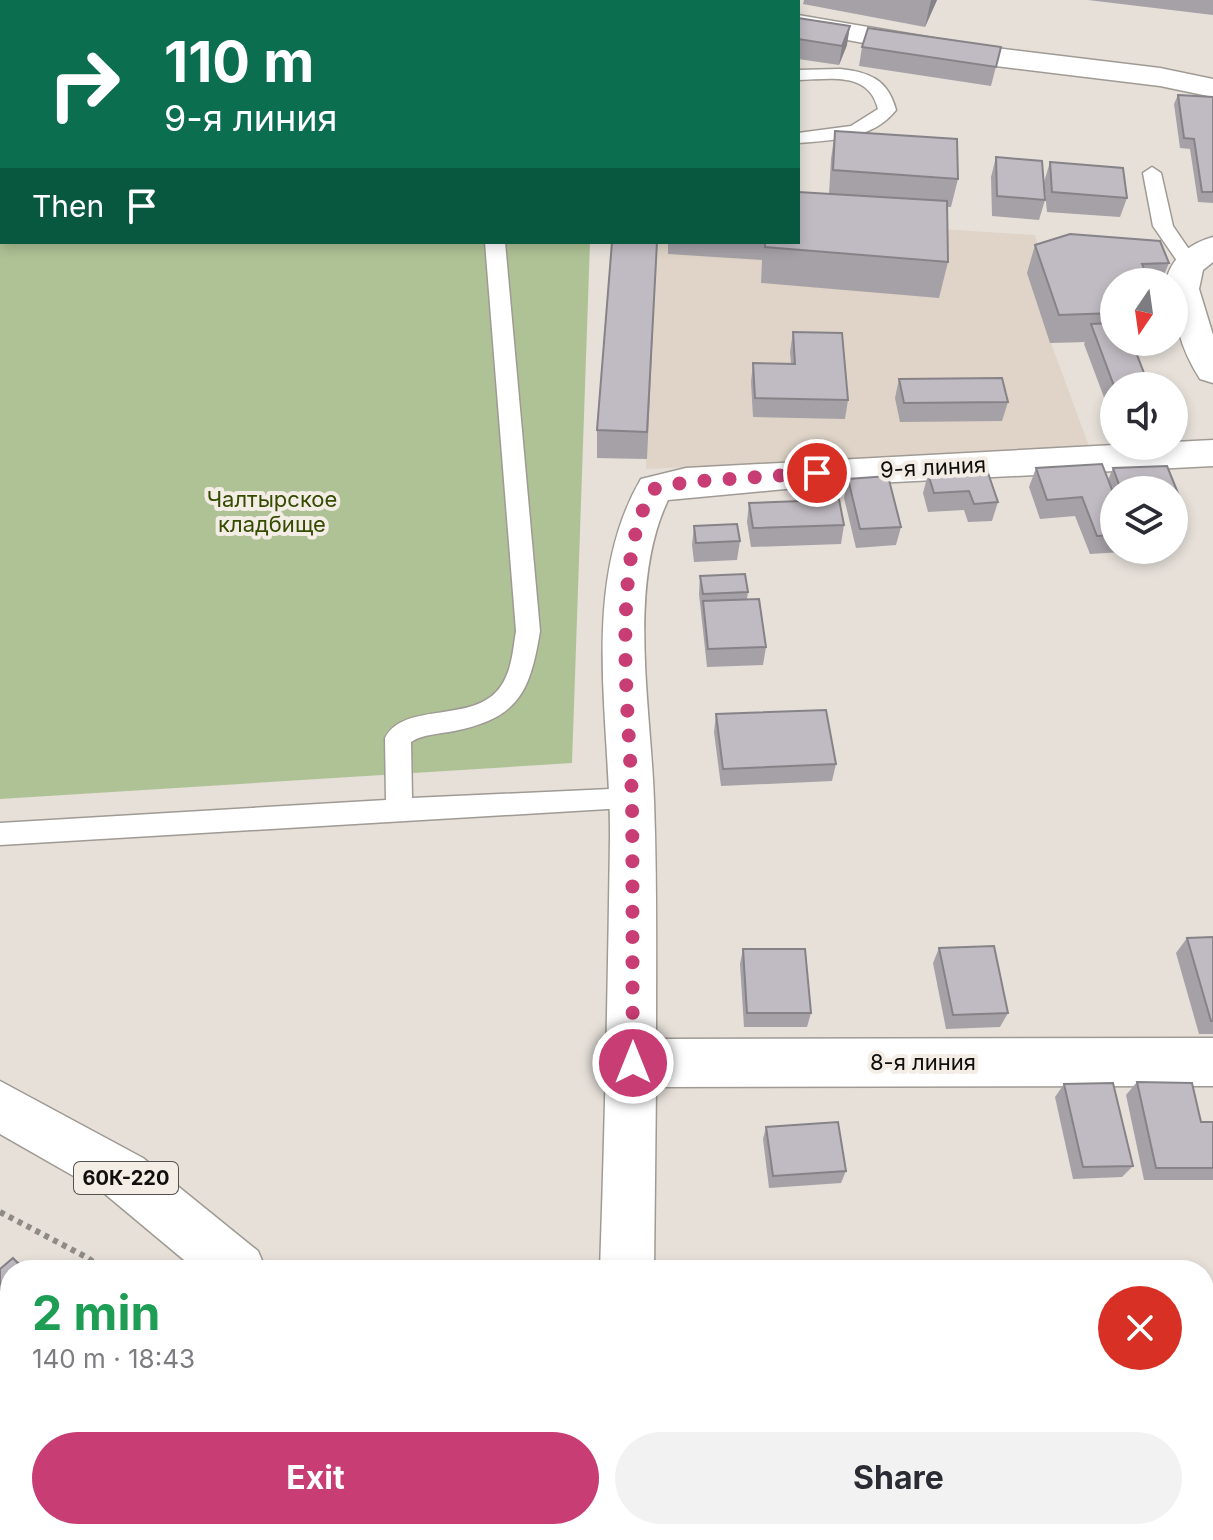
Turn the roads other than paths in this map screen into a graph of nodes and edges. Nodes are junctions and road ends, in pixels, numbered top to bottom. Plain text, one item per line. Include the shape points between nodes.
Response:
1 (800, 23) edge
2 (800, 75) edge
3 (1213, 88) edge
4 (800, 138) edge
5 (1152, 173) dead end
6 (495, 244) edge
7 (1201, 256) edge
8 (1213, 371) edge
9 (1213, 453) edge
10 (632, 799) junction
11 (399, 810) junction
12 (0, 834) edge
13 (1213, 1062) edge
14 (633, 1063) junction
15 (0, 1106) edge
16 (227, 1260) edge
17 (627, 1260) edge

1 - 3 street
2 - 4 lane via 875,82 885,93 887,110 876,124 854,132
5 - 7 lane via 1163,226
6 - 11 lane via 528,631 524,660 517,686 498,707 476,717 406,729 398,738
7 - 8 street via 1181,287 1186,312
9 - 10 street, 9-я линия via 817,473 654,489 630,565 626,621
10 - 11 lane
10 - 14 street
11 - 12 lane
13 - 14 street, 8-я линия
14 - 17 street
15 - 16 street, 60К-220 via 124,1176

